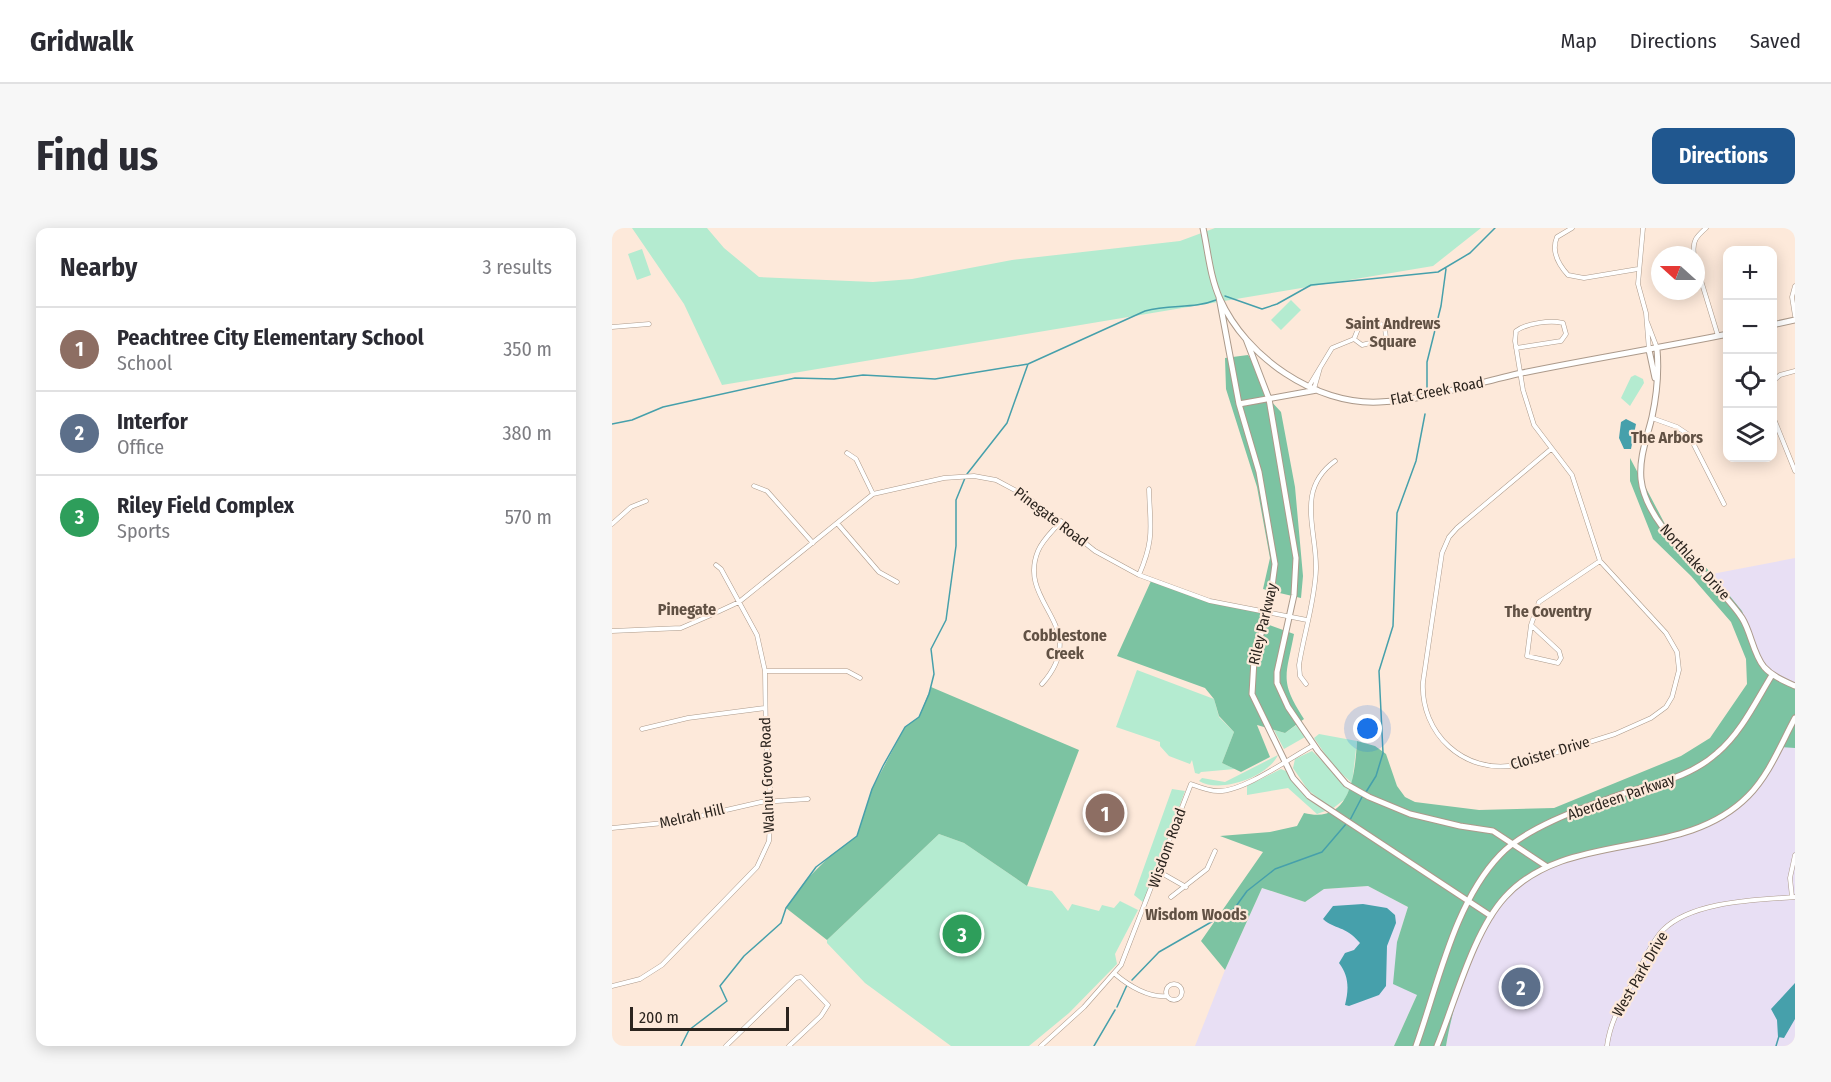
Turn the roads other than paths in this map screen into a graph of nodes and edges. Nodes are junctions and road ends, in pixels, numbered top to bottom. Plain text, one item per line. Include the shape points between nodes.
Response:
1 (1203, 228) edge
2 (1572, 228) edge
3 (1642, 228) edge
4 (1706, 228) edge
5 (1692, 246) edge
6 (1638, 269) junction
7 (1795, 288) edge
8 (1705, 293) edge
9 (1219, 297) junction
10 (1795, 318) edge
11 (1647, 321) junction
12 (649, 324) dead end
13 (1777, 324) edge
14 (612, 327) edge
15 (1723, 335) edge
16 (1718, 336) junction
17 (1246, 339) junction
18 (1354, 339) junction
19 (1516, 348) junction
20 (1657, 349) junction
21 (1649, 350) junction
22 (1795, 371) edge
23 (1521, 374) junction
24 (1777, 378) edge
25 (1657, 382) junction
26 (1313, 388) junction
27 (1269, 399) junction
28 (1239, 404) junction
29 (1652, 418) junction
30 (1777, 424) edge
31 (1551, 448) junction
32 (847, 453) dead end
33 (1335, 461) dead end
34 (1795, 471) edge
35 (754, 486) dead end
36 (1149, 489) dead end
37 (873, 494) junction
38 (646, 501) dead end
39 (1724, 504) dead end
40 (1061, 521) junction
41 (837, 523) junction
42 (612, 524) edge
43 (813, 543) junction
44 (1600, 561) junction
45 (716, 566) dead end
46 (1139, 575) junction
47 (897, 582) dead end
48 (739, 602) junction
49 (1267, 611) junction
50 (1290, 616) junction
51 (1307, 620) junction
52 (1531, 625) junction
53 (612, 632) edge
54 (765, 671) junction
55 (1773, 675) junction
56 (860, 678) dead end
57 (1042, 684) dead end
58 (1306, 684) dead end
59 (1795, 686) edge
60 (765, 708) junction
61 (1795, 718) edge
62 (642, 729) dead end
63 (1314, 745) junction
64 (1285, 761) junction
65 (808, 799) dead end
66 (771, 800) junction
67 (612, 828) edge
68 (1514, 844) junction
69 (1215, 851) dead end
70 (1795, 855) edge
71 (1546, 866) junction
72 (1158, 871) junction
73 (1186, 887) junction
74 (1171, 897) dead end
75 (1793, 897) edge
76 (1467, 902) junction
77 (1491, 916) junction
78 (1115, 974) junction
79 (612, 986) edge
80 (1167, 996) junction
81 (726, 1046) edge
82 (789, 1046) edge
83 (1041, 1046) edge
84 (1416, 1046) edge
85 (1437, 1046) edge
86 (1607, 1046) edge

1 - 9 street, Flat Creek Road
2 - 6 street via 1557,237 1555,247 1556,258 1568,274 1584,278
3 - 6 street, Northlake Drive
4 - 5 street
6 - 11 street, Northlake Drive
7 - 10 street
8 - 16 street
9 - 17 street, Flat Creek Road
9 - 28 street, Riley Parkway
10 - 13 street
11 - 20 street, Northlake Drive
11 - 21 street, Northlake Drive
12 - 14 street
15 - 16 street, Flat Creek Road
16 - 20 street, Flat Creek Road
17 - 26 street, Flat Creek Road via 1278,369
17 - 27 street, Riley Parkway
18 - 18 street via 1362,345 1386,339 1387,331 1379,322 1358,329
18 - 26 street via 1332,348
19 - 19 street via 1561,341 1566,327 1549,322 1521,327 1516,331
19 - 23 street, Cloister Drive
20 - 21 street, Flat Creek Road
20 - 25 street, Northlake Drive
21 - 23 street, Flat Creek Road
21 - 25 street, Northlake Drive
22 - 24 street
23 - 26 street, Flat Creek Road via 1397,401 1360,401
23 - 31 street, Cloister Drive via 1529,414
25 - 29 street, Northlake Drive
26 - 27 street
27 - 28 street
27 - 50 street, Riley Parkway via 1296,558
28 - 49 street, Riley Parkway via 1259,472 1274,552 1275,573
29 - 39 street via 1689,435
29 - 55 street, Northlake Drive via 1641,457 1641,480 1656,517 1732,604 1763,666
30 - 34 street
31 - 44 street, Cloister Drive via 1572,475
31 - 44 street, Cloister Drive via 1464,520 1444,546 1423,690 1429,719 1448,747 1478,764 1516,765 1642,723 1666,706 1678,679 1677,652 1666,633
32 - 37 street via 856,459
33 - 51 street via 1326,468 1310,503 1316,567
35 - 43 street via 766,492
36 - 46 street via 1151,542
37 - 40 street, Pinegate Road via 970,476 996,480
37 - 41 street, Pinegate Road
38 - 42 street via 631,507
40 - 46 street, Pinegate Road via 1095,551
40 - 57 street via 1042,542 1033,570 1062,643 1056,667
41 - 43 street, Pinegate Road
41 - 47 street via 879,572
43 - 48 street, Pinegate Road
44 - 52 street via 1539,602
45 - 48 street, Walnut Grove Road
46 - 49 street, Pinegate Road via 1203,599
48 - 53 street, Pinegate Road via 681,628
48 - 54 street, Walnut Grove Road via 757,635
49 - 50 street, Pinegate Road
49 - 64 street, Riley Parkway via 1254,660 1252,694
50 - 51 street, Pinegate Road
50 - 63 street, Riley Parkway via 1277,683
51 - 58 street via 1299,665
52 - 52 street via 1527,656 1558,663 1559,651
54 - 56 street via 848,671
54 - 60 street, Walnut Grove Road
55 - 59 street, Northlake Drive
55 - 68 street, Aberdeen Parkway via 1730,740 1697,768 1547,824
60 - 62 street via 688,718
60 - 66 street, Walnut Grove Road
61 - 71 street via 1760,782 1736,808 1717,820 1662,839
63 - 64 street, Wisdom Road
63 - 68 street, Riley Parkway via 1340,778 1369,797 1433,820 1493,831
64 - 72 street, Wisdom Road via 1230,790 1211,791 1191,784
64 - 76 street, Riley Parkway via 1308,795
65 - 66 street, Melrah Hill
66 - 67 street, Melrah Hill via 674,822
66 - 79 street, Walnut Grove Road via 769,841 757,867 654,971
68 - 71 street, Riley Parkway
68 - 76 street, Aberdeen Parkway via 1500,855
69 - 73 street via 1207,868
70 - 75 street via 1790,878
71 - 77 street via 1505,897
72 - 73 street
72 - 78 street, Wisdom Road
73 - 74 street
75 - 86 street, West Park Drive via 1702,908 1681,916 1662,931 1618,1010
76 - 77 street, Riley Parkway
76 - 84 street, Aberdeen Parkway via 1456,924
77 - 85 street via 1479,937
78 - 80 street via 1156,997
78 - 83 street, Wisdom Road
80 - 80 street via 1176,999 1181,989 1170,985
81 - 82 street via 801,977 828,1005

